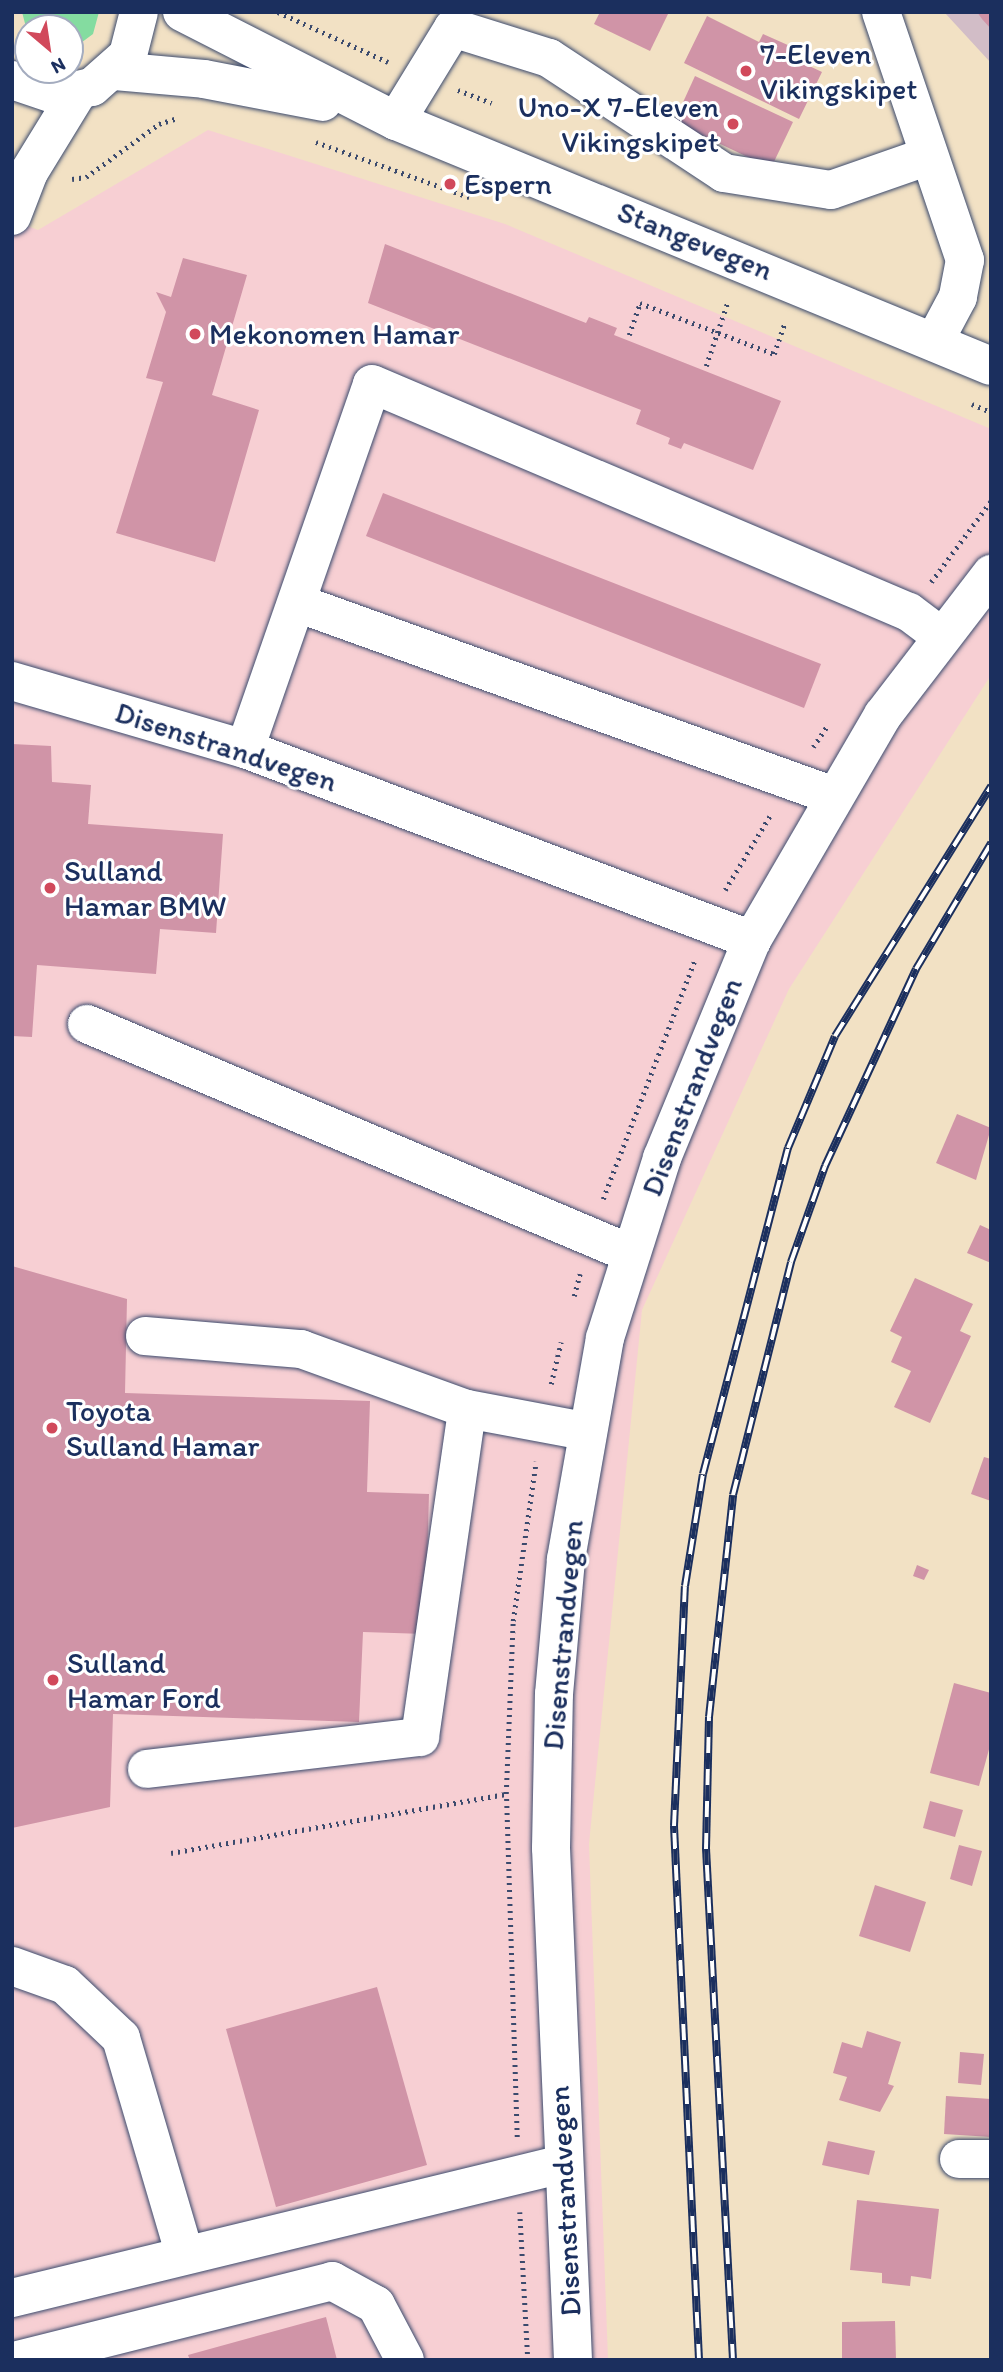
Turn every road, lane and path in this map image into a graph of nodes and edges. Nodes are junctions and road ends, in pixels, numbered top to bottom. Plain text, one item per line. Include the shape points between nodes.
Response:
1 (139, 12) edge
2 (182, 12) edge
3 (881, 12) edge
4 (115, 71) junction
5 (12, 80) edge
6 (78, 92) junction
7 (191, 115) dead end
8 (396, 121) junction
9 (302, 137) dead end
10 (926, 157) junction
11 (63, 181) dead end
12 (484, 201) dead end
13 (12, 216) edge
14 (715, 296) dead end
15 (728, 301) junction
16 (739, 306) dead end
17 (773, 320) dead end
18 (784, 325) junction
19 (796, 330) dead end
20 (718, 331) junction
21 (629, 335) dead end
22 (934, 342) junction
23 (706, 366) dead end
24 (991, 366) edge
25 (959, 398) dead end
26 (991, 412) edge
27 (991, 574) edge
28 (300, 604) junction
29 (940, 635) junction
30 (12, 681) edge
31 (245, 749) junction
32 (831, 795) junction
33 (752, 940) junction
34 (87, 1024) dead end
35 (629, 1253) junction
36 (145, 1336) dead end
37 (467, 1409) junction
38 (586, 1431) junction
39 (147, 1769) dead end
40 (506, 1794) dead end
41 (171, 1853) dead end
42 (12, 1966) edge
43 (563, 2164) junction
44 (185, 2255) junction
45 (12, 2298) edge
46 (119, 2347) edge
47 (18, 2360) edge
48 (405, 2360) edge
49 (573, 2360) edge

1 - 4 street via 136,35
2 - 8 street, Stangevegen
3 - 10 street
4 - 6 street
4 - 8 street, Stangevegen via 241,85
5 - 6 street via 33,91
6 - 13 street via 29,172
7 - 11 path via 159,124 86,177
8 - 10 street via 453,28 549,58 724,173 831,190
8 - 22 street, Stangevegen
9 - 12 path
10 - 22 street via 965,260 958,297
14 - 15 path
15 - 16 path
15 - 20 path
17 - 18 path
18 - 19 path
18 - 20 path via 774,354
20 - 21 path via 640,303
20 - 23 path
22 - 24 street, Stangevegen
25 - 26 path
27 - 29 street, Disenstrandvegen
28 - 29 street via 372,384 909,612
28 - 31 street
28 - 32 street
29 - 32 street, Disenstrandvegen
30 - 31 street, Disenstrandvegen
31 - 33 street, Disenstrandvegen
32 - 33 street, Disenstrandvegen
33 - 35 street, Disenstrandvegen via 703,1046
34 - 35 street
35 - 38 street, Disenstrandvegen
36 - 37 street via 301,1349
37 - 38 street
37 - 39 street via 420,1737
38 - 43 street, Disenstrandvegen via 554,1693 551,1848
40 - 41 path
42 - 44 street via 65,1985 121,2038
43 - 44 street
43 - 49 street, Disenstrandvegen
44 - 45 street
46 - 47 street
46 - 48 street via 332,2281 376,2305

